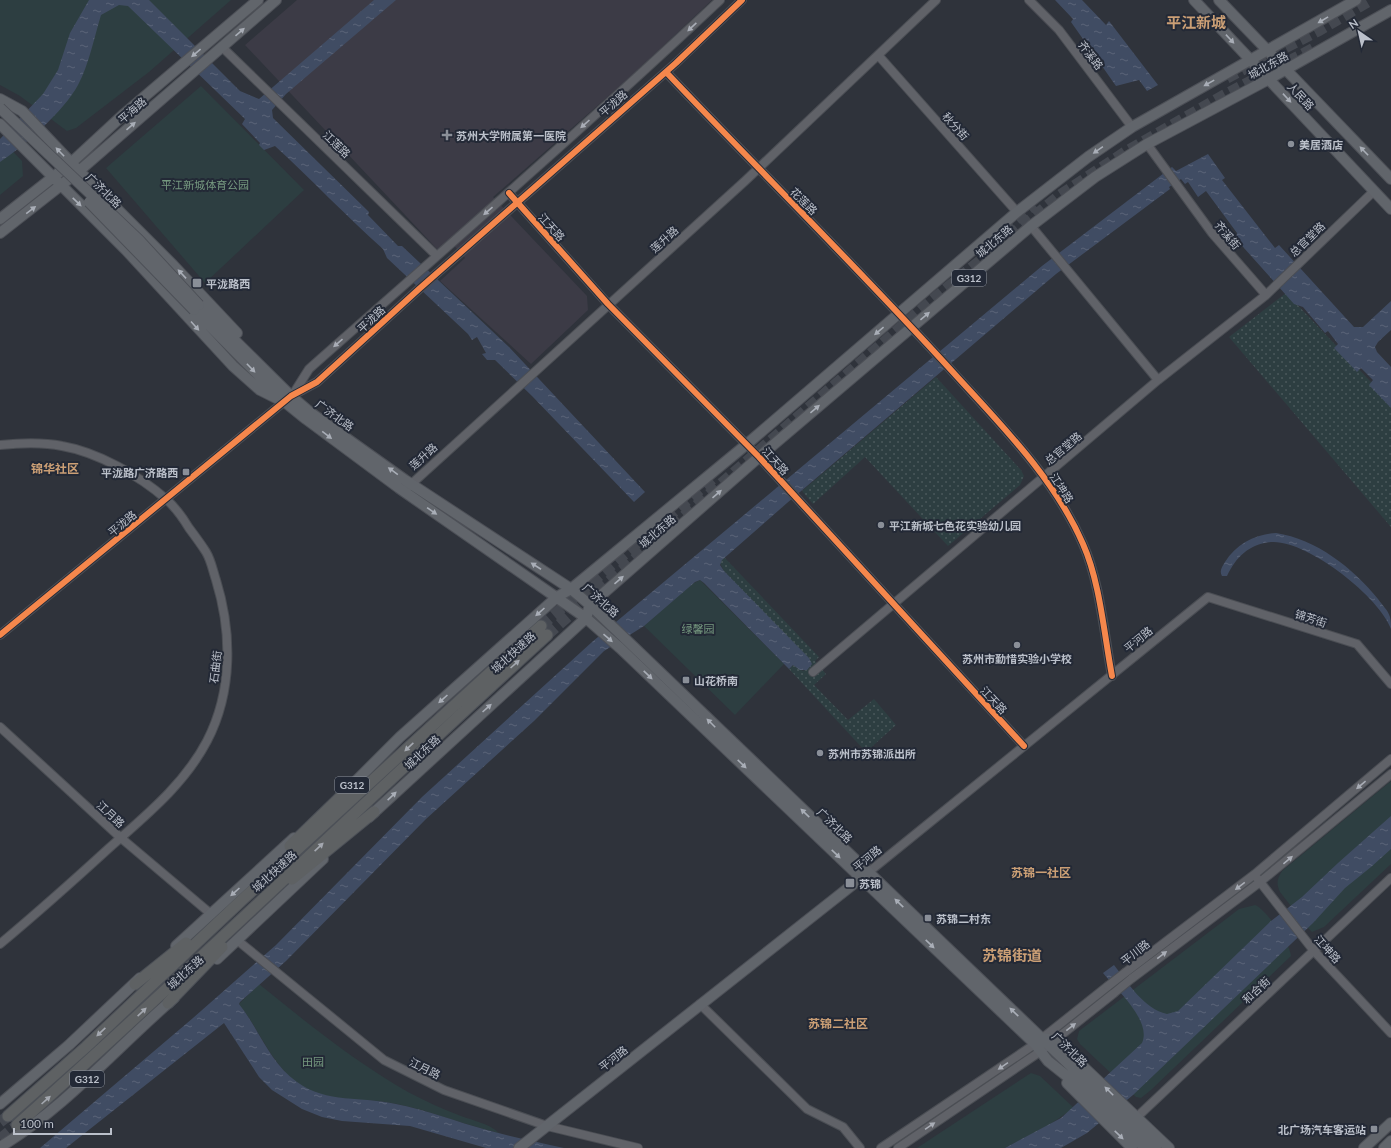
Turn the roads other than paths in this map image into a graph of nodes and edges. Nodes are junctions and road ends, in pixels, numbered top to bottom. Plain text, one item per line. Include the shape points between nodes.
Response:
1 (258, 0) edge
2 (276, 0) edge
3 (720, 0) edge
4 (742, 0) edge
5 (936, 0) edge
6 (1029, 0) edge
7 (1194, 0) edge
8 (1219, 0) edge
9 (1356, 0) edge
10 (1391, 10) edge
11 (222, 47) junction
12 (1267, 50) junction
13 (878, 55) junction
14 (1250, 60) junction
15 (1286, 69) junction
16 (666, 72) junction
17 (1269, 79) junction
18 (0, 100) edge
19 (0, 108) edge
20 (0, 116) edge
21 (0, 124) edge
22 (1132, 127) junction
23 (1147, 144) junction
24 (71, 164) junction
25 (757, 168) junction
26 (79, 171) junction
27 (1390, 177) edge
28 (53, 178) junction
29 (61, 187) junction
30 (1374, 191) junction
31 (509, 193) junction
32 (517, 202) junction
33 (1391, 209) edge
34 (1017, 212) junction
35 (0, 219) edge
36 (1031, 226) junction
37 (0, 233) edge
38 (437, 256) junction
39 (1266, 295) junction
40 (608, 304) junction
41 (197, 307) junction
42 (900, 313) junction
43 (912, 327) junction
44 (928, 345) joint
45 (1158, 380) junction
46 (288, 399) junction
47 (747, 444) junction
48 (0, 445) edge
49 (759, 457) junction
50 (1043, 478) junction
51 (407, 488) junction
52 (167, 500) junction
53 (571, 589) junction
54 (557, 597) junction
55 (1208, 597) joint
56 (892, 604) junction
57 (590, 606) junction
58 (586, 618) junction
59 (0, 635) edge
60 (813, 672) dead end
61 (1112, 676) junction
62 (1391, 684) edge
63 (0, 727) edge
64 (1024, 746) junction
65 (1391, 759) edge
66 (1391, 774) edge
67 (351, 787) junction
68 (374, 812) junction
69 (121, 838) junction
70 (1255, 874) junction
71 (864, 875) junction
72 (1391, 878) edge
73 (1260, 882) junction
74 (244, 899) junction
75 (254, 908) junction
76 (211, 914) junction
77 (237, 940) junction
78 (0, 944) edge
79 (1314, 951) junction
80 (135, 984) junction
81 (168, 1003) junction
82 (700, 1004) junction
83 (1391, 1033) edge
84 (1044, 1044) junction
85 (1085, 1086) junction
86 (0, 1104) edge
87 (1115, 1114) junction
88 (8, 1116) tunnel mouth
89 (1137, 1117) junction
90 (1391, 1123) edge
91 (17, 1126) tunnel mouth
92 (547, 1126) junction
93 (1391, 1141) edge
94 (1141, 1145) edge
95 (0, 1147) edge
96 (519, 1148) edge
97 (638, 1148) edge
98 (860, 1148) edge
99 (881, 1148) edge
100 (898, 1148) edge
101 (1156, 1148) edge
102 (1169, 1148) edge
103 (1364, 1148) edge
104 (1384, 1148) edge

1 -> 24 main road, 平海路 via 124,114
11 -> 2 main road, 平海路
3 -> 31 street, 平泷路
4 - 16 street, 平泷路
5 - 13 street, 莲升路
6 - 22 street, 齐溪路 via 1059,30
7 -> 14 main road, 人民路
8 - 12 main road, 人民路
9 -> 12 main road, 城北东路 / G312
10 - 15 main road, 城北东路 / G312
26 -> 11 main road, 平海路
11 - 38 street, 江莲路
12 - 14 main road, 城北东路 / G312
12 - 15 main road, 人民路
13 - 25 street, 莲升路
13 - 34 street, 秋分街
14 - 17 main road, 人民路
14 -> 22 main road, 城北东路 / G312
15 - 17 main road, 城北东路 / G312
27 -> 15 main road, 人民路
16 - 25 street, 花莲路
16 - 32 street, 平泷路
17 - 23 main road, 城北东路 / G312
17 -> 30 main road, 人民路
24 -> 18 main road via 22,111
19 - 41 main road, 广济北路, bridge via 138,240
20 - 41 main road, 广济北路, bridge
21 - 28 main road
22 -> 34 main road, 城北东路 / G312 via 1088,157
23 - 36 main road, 城北东路 / G312 via 1095,177
23 - 39 street, 齐溪街 via 1212,233
24 - 26 main road
24 - 28 main road, 平海路
25 - 40 street, 莲升路
25 - 42 street, 花莲路
26 - 29 main road, 平海路
46 -> 26 main road via 276,372
28 - 29 main road
28 - 35 main road, 平海路
37 -> 29 main road, 平海路
29 -> 46 main road via 126,250 233,366 260,390
30 - 33 main road, 人民路
30 - 39 street, 总官堂路
31 - 32 street, 江天路
31 -> 38 street, 平泷路
32 - 40 street, 江天路
32 - 46 street, 平泷路 via 317,382
34 - 42 main road, 城北东路 / G312
43 -> 36 main road, 城北东路 / G312
36 - 45 street
38 -> 46 street, 平泷路 via 309,369
39 - 45 street, 总官堂路
40 - 47 street, 江天路
40 - 51 street, 莲升路
41 - 46 main road, 广济北路
42 - 43 street, 花莲路
42 -> 47 main road, 城北东路 / G312
43 - 44 street, 花莲路
49 -> 43 main road, 城北东路 / G312
44 - 50 street, 江坤路
45 - 50 street, 总官堂路
46 - 51 main road, 广济北路
46 - 52 street, 平泷路
47 - 49 street, 江天路
47 - 53 main road, 城北东路 / G312
48 - 52 street, 石曲街 via 20,443 63,446 85,453 130,473
49 - 56 street, 江天路
57 -> 49 main road, 城北东路 / G312
50 - 56 street, 总官堂路
50 - 61 street, 江坤路 via 1083,544 1090,564
53 -> 51 main road, 广济北路
51 -> 54 main road, 广济北路
52 - 59 street, 平泷路
52 - 69 street, 石曲街 via 207,553 224,609 228,646 226,677 219,709 207,740 188,772 166,797
53 - 54 main road, 城北东路 / G312
53 - 57 main road, 广济北路
54 - 58 main road, 广济北路
54 -> 67 main road, 城北东路 / G312 via 400,737
55 - 61 street, 平河路
55 - 62 street, 锦芳街 via 1356,644
56 - 60 street, 总官堂路
56 - 64 street, 江天路
57 - 58 main road, 城北东路 / G312
71 -> 57 main road, 广济北路 via 628,640
68 -> 58 main road, 城北东路 / G312
58 -> 71 main road, 广济北路
61 - 64 street, 平河路
63 - 69 street, 江月路
64 - 71 street, 平河路
65 -> 70 street, 平川路
73 -> 66 street, 平川路
67 - 74 highway via 284,852
67 -> 76 main road, 城北东路 / G312
68 - 75 highway via 306,870
68 - 77 main road, 城北东路 / G312
69 - 76 street, 江月路
69 - 78 street, 石曲街
70 - 73 street, 江坤路
70 -> 84 street, 平川路, bridge via 1108,986
71 - 82 main road, 平河路
71 - 84 main road, 广济北路
72 - 79 street, 和合街
73 - 79 street, 江坤路
84 -> 73 street, 平川路, bridge
75 -> 74 highway, 城北快速路 via 544,631
74 - 80 highway
74 -> 88 highway, 城北快速路 via 86,1047
75 - 81 highway via 235,934
91 -> 75 highway, 城北快速路
76 - 80 main road, 城北东路 / G312
77 - 81 main road, 城北东路 / G312
77 - 92 street, 江月路 via 384,1060 444,1090
79 - 83 street, 江坤路
79 - 89 street, 和合街
80 - 86 main road, 城北东路 / G312
81 - 95 main road, 城北东路 / G312 via 98,1070 31,1127
82 - 92 main road, 平河路
82 - 98 street via 807,1109 844,1127
84 - 85 main road, 广济北路
84 - 85 main road, 广济北路 via 1048,1062
84 -> 99 street, 平川路
100 -> 84 street, 平川路
85 - 87 main road, 广济北路
85 - 87 main road
87 - 89 main road
87 - 94 main road, 广济北路
87 -> 94 main road
89 - 102 main road
90 - 103 main road
92 - 96 main road, 平河路
92 - 97 street, 江月路
93 - 104 main road
94 - 101 main road, 广济北路

